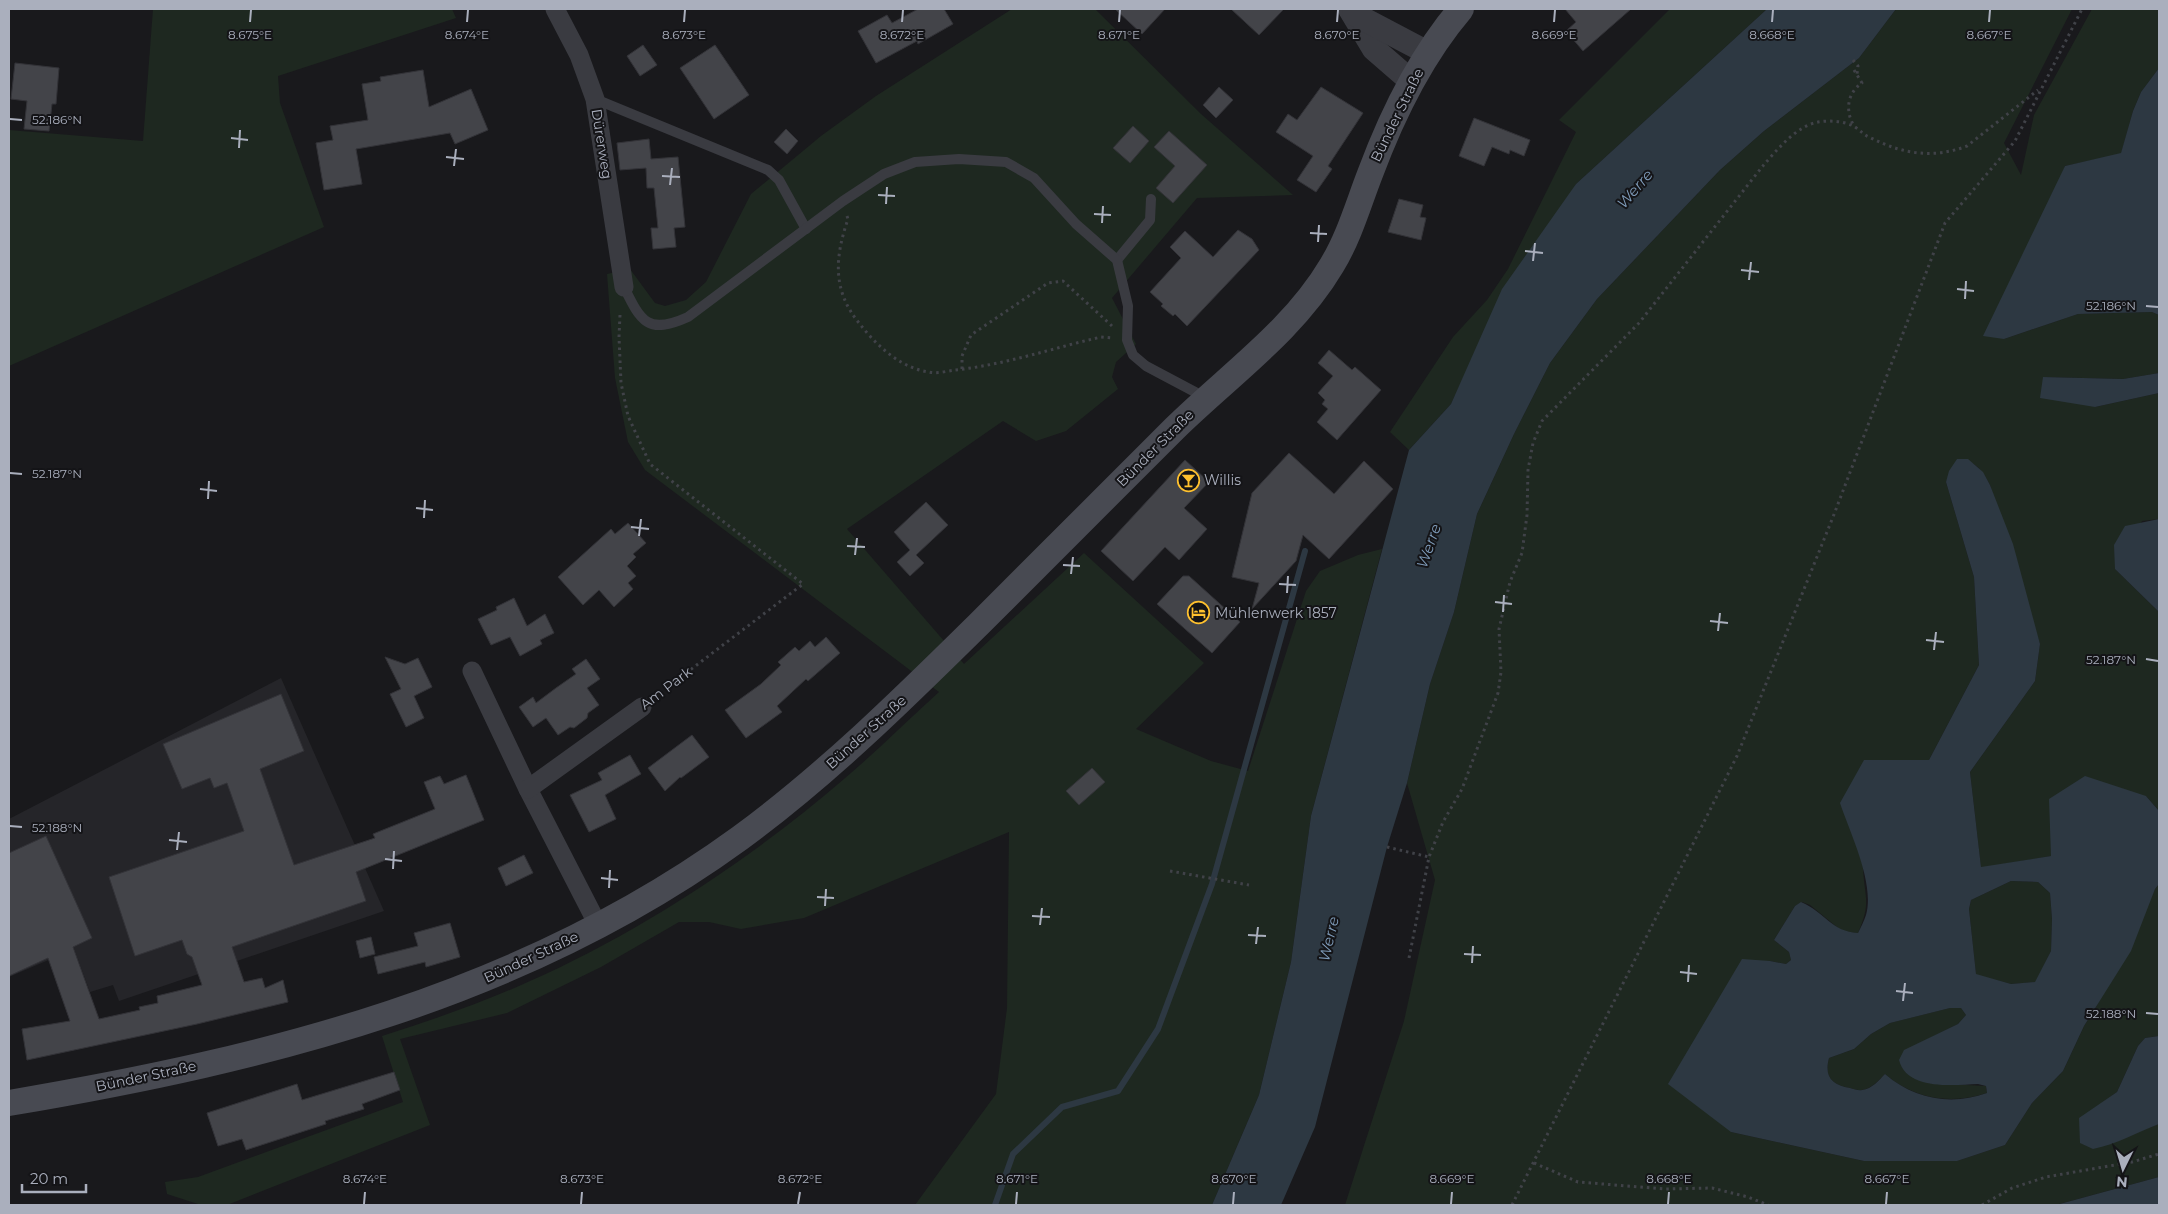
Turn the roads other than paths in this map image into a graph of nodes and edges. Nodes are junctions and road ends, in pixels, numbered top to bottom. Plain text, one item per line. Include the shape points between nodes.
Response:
1 (555, 9) edge
2 (1461, 9) edge
3 (1352, 11) edge
4 (1428, 53) junction
5 (1412, 82) junction
6 (595, 99) junction
7 (1151, 199) dead end
8 (806, 229) junction
9 (1117, 260) junction
10 (624, 287) joint
11 (1205, 400) junction
12 (472, 671) dead end
13 (642, 707) road end
14 (528, 789) junction
15 (598, 925) junction
16 (9, 1103) edge

1 - 6 street, Dürerweg via 579,55
2 - 4 main road, Bünder Straße
3 - 4 street
3 - 5 street via 1374,49
4 - 5 main road, Bünder Straße
5 - 11 main road, Bünder Straße via 1388,127 1349,233 1313,296 1256,355
6 - 8 lane via 768,170 779,180
6 - 10 street, Dürerweg
7 - 9 lane via 1150,220
8 - 9 lane via 884,174 915,162 959,159 1006,162 1034,178 1076,224
8 - 10 lane via 688,317 672,324 652,325 638,315
9 - 11 lane via 1128,306 1127,340 1133,355
11 - 15 main road, Bünder Straße via 916,687 831,764 740,838
12 - 14 street
13 - 14 street, Am Park
14 - 15 street
15 - 16 main road, Bünder Straße via 525,962 357,1026 262,1052

